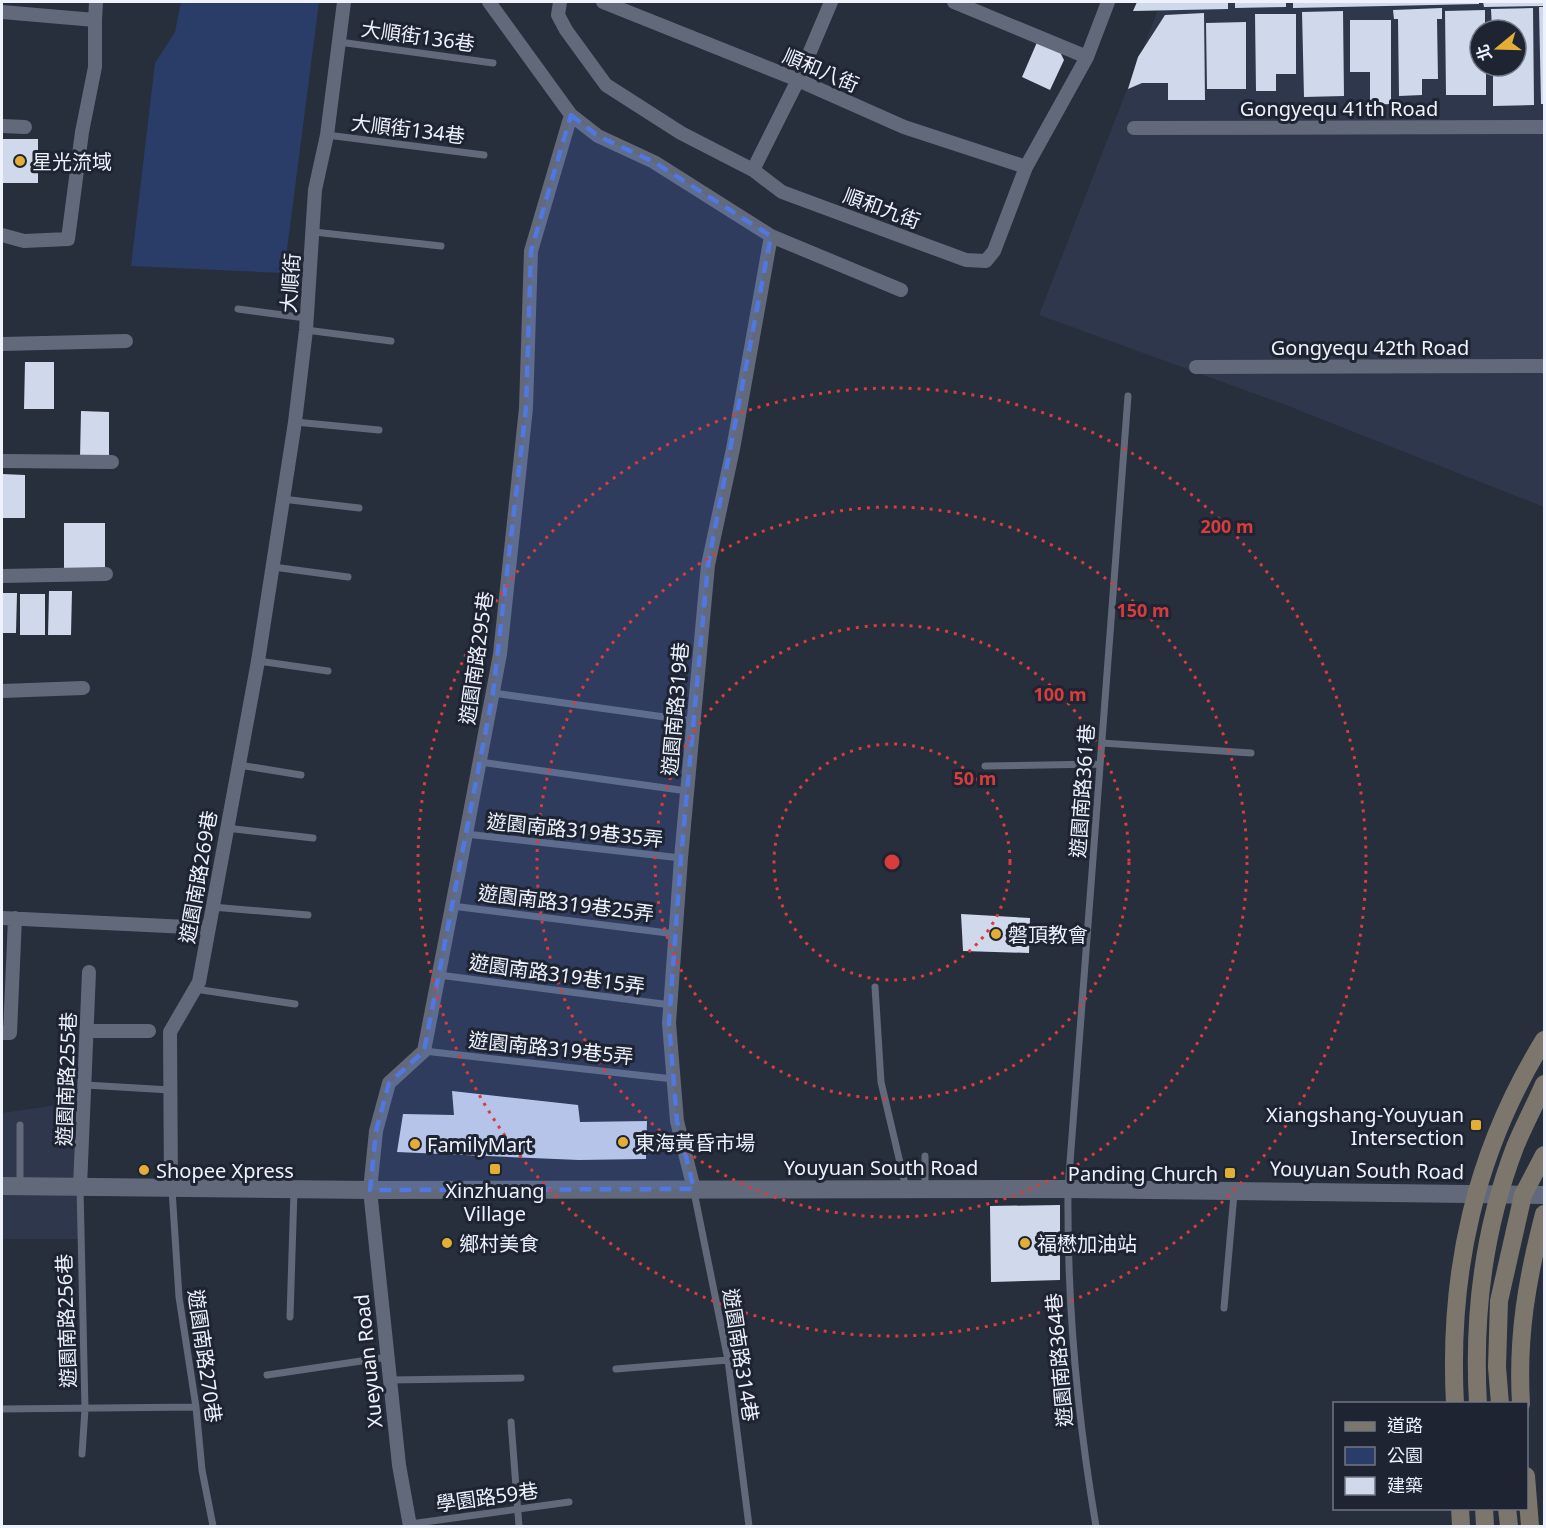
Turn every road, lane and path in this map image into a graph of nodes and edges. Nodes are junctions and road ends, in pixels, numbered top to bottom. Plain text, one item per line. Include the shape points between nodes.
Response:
1 (96, 2) edge
2 (344, 2) edge
3 (489, 2) edge
4 (560, 2) edge
5 (603, 2) edge
6 (831, 2) edge
7 (954, 2) edge
8 (1108, 2) edge
9 (2, 12) edge
10 (94, 20) junction
11 (339, 42) junction
12 (1087, 57) junction
13 (493, 63) dead end
14 (798, 80) junction
15 (571, 115) junction
16 (2, 126) edge
17 (26, 127) dead end
18 (1545, 127) edge
19 (1134, 128) dead end
20 (327, 135) junction
21 (484, 155) dead end
22 (1026, 167) junction
23 (753, 170) junction
24 (314, 232) junction
25 (2, 235) edge
26 (771, 236) junction
27 (441, 246) dead end
28 (901, 290) dead end
29 (238, 309) dead end
30 (306, 324) junction
31 (391, 340) dead end
32 (126, 342) dead end
33 (2, 344) edge
34 (1545, 366) edge
35 (1196, 368) dead end
36 (1128, 396) dead end
37 (295, 422) junction
38 (379, 430) dead end
39 (2, 461) edge
40 (112, 462) dead end
41 (282, 499) junction
42 (358, 508) dead end
43 (273, 567) junction
44 (105, 574) dead end
45 (2, 576) edge
46 (348, 577) dead end
47 (258, 661) junction
48 (328, 671) dead end
49 (83, 688) dead end
50 (2, 691) edge
51 (493, 693) junction
52 (693, 721) junction
53 (1102, 743) junction
54 (1251, 753) dead end
55 (480, 762) junction
56 (238, 764) junction
57 (1100, 764) junction
58 (985, 766) dead end
59 (301, 775) dead end
60 (687, 791) junction
61 (226, 828) junction
62 (466, 834) junction
63 (313, 838) dead end
64 (681, 858) junction
65 (452, 906) junction
66 (212, 907) junction
67 (308, 915) dead end
68 (8, 918) edge
69 (208, 928) junction
70 (676, 933) junction
71 (89, 972) dead end
72 (439, 975) junction
73 (875, 987) dead end
74 (195, 989) junction
75 (295, 1004) dead end
76 (670, 1005) junction
77 (87, 1031) junction
78 (149, 1031) dead end
79 (2, 1033) edge
80 (1545, 1040) edge
81 (424, 1051) junction
82 (673, 1079) junction
83 (86, 1084) junction
84 (1545, 1084) edge
85 (170, 1090) junction
86 (20, 1125) dead end
87 (1545, 1155) edge
88 (925, 1156) dead end
89 (11, 1187) edge
90 (80, 1187) junction
91 (171, 1188) junction
92 (294, 1189) junction
93 (694, 1189) junction
94 (906, 1189) junction
95 (925, 1189) junction
96 (1068, 1189) junction
97 (370, 1190) junction
98 (1234, 1191) junction
99 (1474, 1193) junction
100 (1501, 1195) junction
101 (1523, 1195) junction
102 (1545, 1195) edge
103 (1545, 1214) edge
104 (1224, 1308) dead end
105 (290, 1317) dead end
106 (388, 1357) junction
107 (728, 1360) junction
108 (616, 1369) dead end
109 (267, 1375) dead end
110 (521, 1378) dead end
111 (390, 1380) junction
112 (1455, 1402) edge
113 (1478, 1402) edge
114 (1500, 1402) edge
115 (1521, 1402) edge
116 (196, 1407) junction
117 (2, 1409) edge
118 (85, 1409) junction
119 (511, 1422) dead end
120 (82, 1454) dead end
121 (1528, 1493) edge
122 (569, 1502) dead end
123 (517, 1509) junction
124 (1460, 1510) edge
125 (1484, 1510) edge
126 (1507, 1510) edge
127 (410, 1526) edge
128 (213, 1527) edge
129 (519, 1527) edge
130 (749, 1527) edge
131 (1096, 1527) edge
132 (1461, 1527) edge
133 (1485, 1527) edge
134 (1509, 1527) edge
135 (1530, 1527) edge

1 - 10 street
2 - 11 street, 大順街
3 - 15 street
4 - 23 street, 順和九街 via 558,15 566,30 606,85 681,133
5 - 14 street, 順和八街
6 - 14 street
7 - 12 street
8 - 12 street, 順和九街
9 - 10 street
10 - 25 street via 95,67 68,238 24,242
11 - 13 lane, 大順街136巷
11 - 20 street, 大順街
12 - 22 street, 順和九街
14 - 22 street, 順和八街 via 904,127
14 - 23 street
15 - 26 street via 598,136 654,162
15 - 51 street, 遊園南路295巷 via 531,252 526,408
16 - 17 street
18 - 19 street, Gongyequ 41th Road
20 - 21 lane, 大順街134巷
20 - 24 street, 大順街 via 315,190
22 - 23 street, 順和九街 via 994,252 986,261 966,260 782,192
24 - 27 lane
24 - 30 street, 大順街
26 - 28 street
26 - 52 street, 遊園南路319巷 via 708,565
29 - 30 lane
30 - 31 lane
30 - 37 street, 大順街
32 - 33 street
34 - 35 street, Gongyequ 42th Road
36 - 53 lane, 遊園南路361巷
37 - 38 lane
37 - 41 street, 大順街
39 - 40 street
41 - 42 lane
41 - 43 street, 大順街
43 - 46 lane
43 - 47 street, 遊園南路269巷
44 - 45 street
47 - 48 lane
47 - 56 street, 遊園南路269巷
49 - 50 street
51 - 52 lane
51 - 55 street, 遊園南路295巷
52 - 60 street, 遊園南路319巷
53 - 54 lane
53 - 57 lane, 遊園南路361巷
55 - 60 lane
55 - 62 street, 遊園南路295巷
56 - 59 lane
56 - 61 street, 遊園南路269巷
57 - 58 lane
57 - 96 lane, 遊園南路361巷
60 - 64 street, 遊園南路319巷
61 - 63 lane
61 - 66 street, 遊園南路269巷
62 - 64 lane, 遊園南路319巷35弄
62 - 65 street, 遊園南路295巷
64 - 70 street, 遊園南路319巷
65 - 70 lane, 遊園南路319巷25弄
65 - 72 street, 遊園南路295巷
66 - 67 lane
66 - 69 street, 遊園南路269巷
68 - 69 street
68 - 79 street via 10,1033
69 - 74 street, 遊園南路269巷
70 - 76 street, 遊園南路319巷
71 - 77 street, 遊園南路255巷
72 - 76 lane, 遊園南路319巷15弄
72 - 81 street, 遊園南路295巷
73 - 94 lane via 881,1082
74 - 75 lane
74 - 85 street, 遊園南路269巷 via 170,1032
76 - 82 street, 遊園南路319巷
77 - 78 street
77 - 83 street, 遊園南路255巷
80 - 99 main road via 1494,1135
81 - 82 lane, 遊園南路319巷5弄
81 - 97 street via 389,1083 376,1131
82 - 93 street, 遊園南路319巷 via 677,1121
83 - 85 lane
83 - 90 street, 遊園南路255巷
84 - 100 main road via 1515,1147
85 - 91 street, 遊園南路269巷
86 - 89 lane
87 - 101 main road
88 - 95 lane
89 - 90 street, Youyuan South Road
90 - 91 street, Youyuan South Road
90 - 118 lane, 遊園南路256巷
91 - 92 street, Youyuan South Road
91 - 116 lane, 遊園南路270巷 via 179,1297
92 - 97 street, Youyuan South Road
92 - 105 lane
93 - 94 street, Youyuan South Road
93 - 97 street, Youyuan South Road
93 - 107 lane, 遊園南路314巷
94 - 95 street, Youyuan South Road
95 - 96 street, Youyuan South Road
96 - 98 street, Youyuan South Road
96 - 131 lane, 遊園南路364巷 via 1067,1271 1084,1456
97 - 106 street, Xueyuan Road
98 - 99 street, Youyuan South Road
98 - 104 lane
99 - 100 street, Youyuan South Road
99 - 112 main road via 1454,1305
100 - 101 street, Youyuan South Road
100 - 113 main road via 1487,1245 1479,1308
101 - 102 street, Youyuan South Road
101 - 114 main road via 1499,1301
103 - 115 main road via 1530,1266 1520,1328
106 - 109 lane
106 - 111 street, Xueyuan Road
107 - 108 lane
107 - 130 lane, 遊園南路314巷
110 - 111 lane
111 - 127 street, Xueyuan Road
116 - 118 lane
116 - 128 lane, 遊園南路270巷
117 - 118 lane
118 - 120 lane, 遊園南路256巷
119 - 123 lane
121 - 135 main road
122 - 123 lane, 學園路59巷
123 - 127 lane, 學園路59巷
123 - 129 lane
124 - 132 main road
125 - 133 main road
126 - 134 main road

